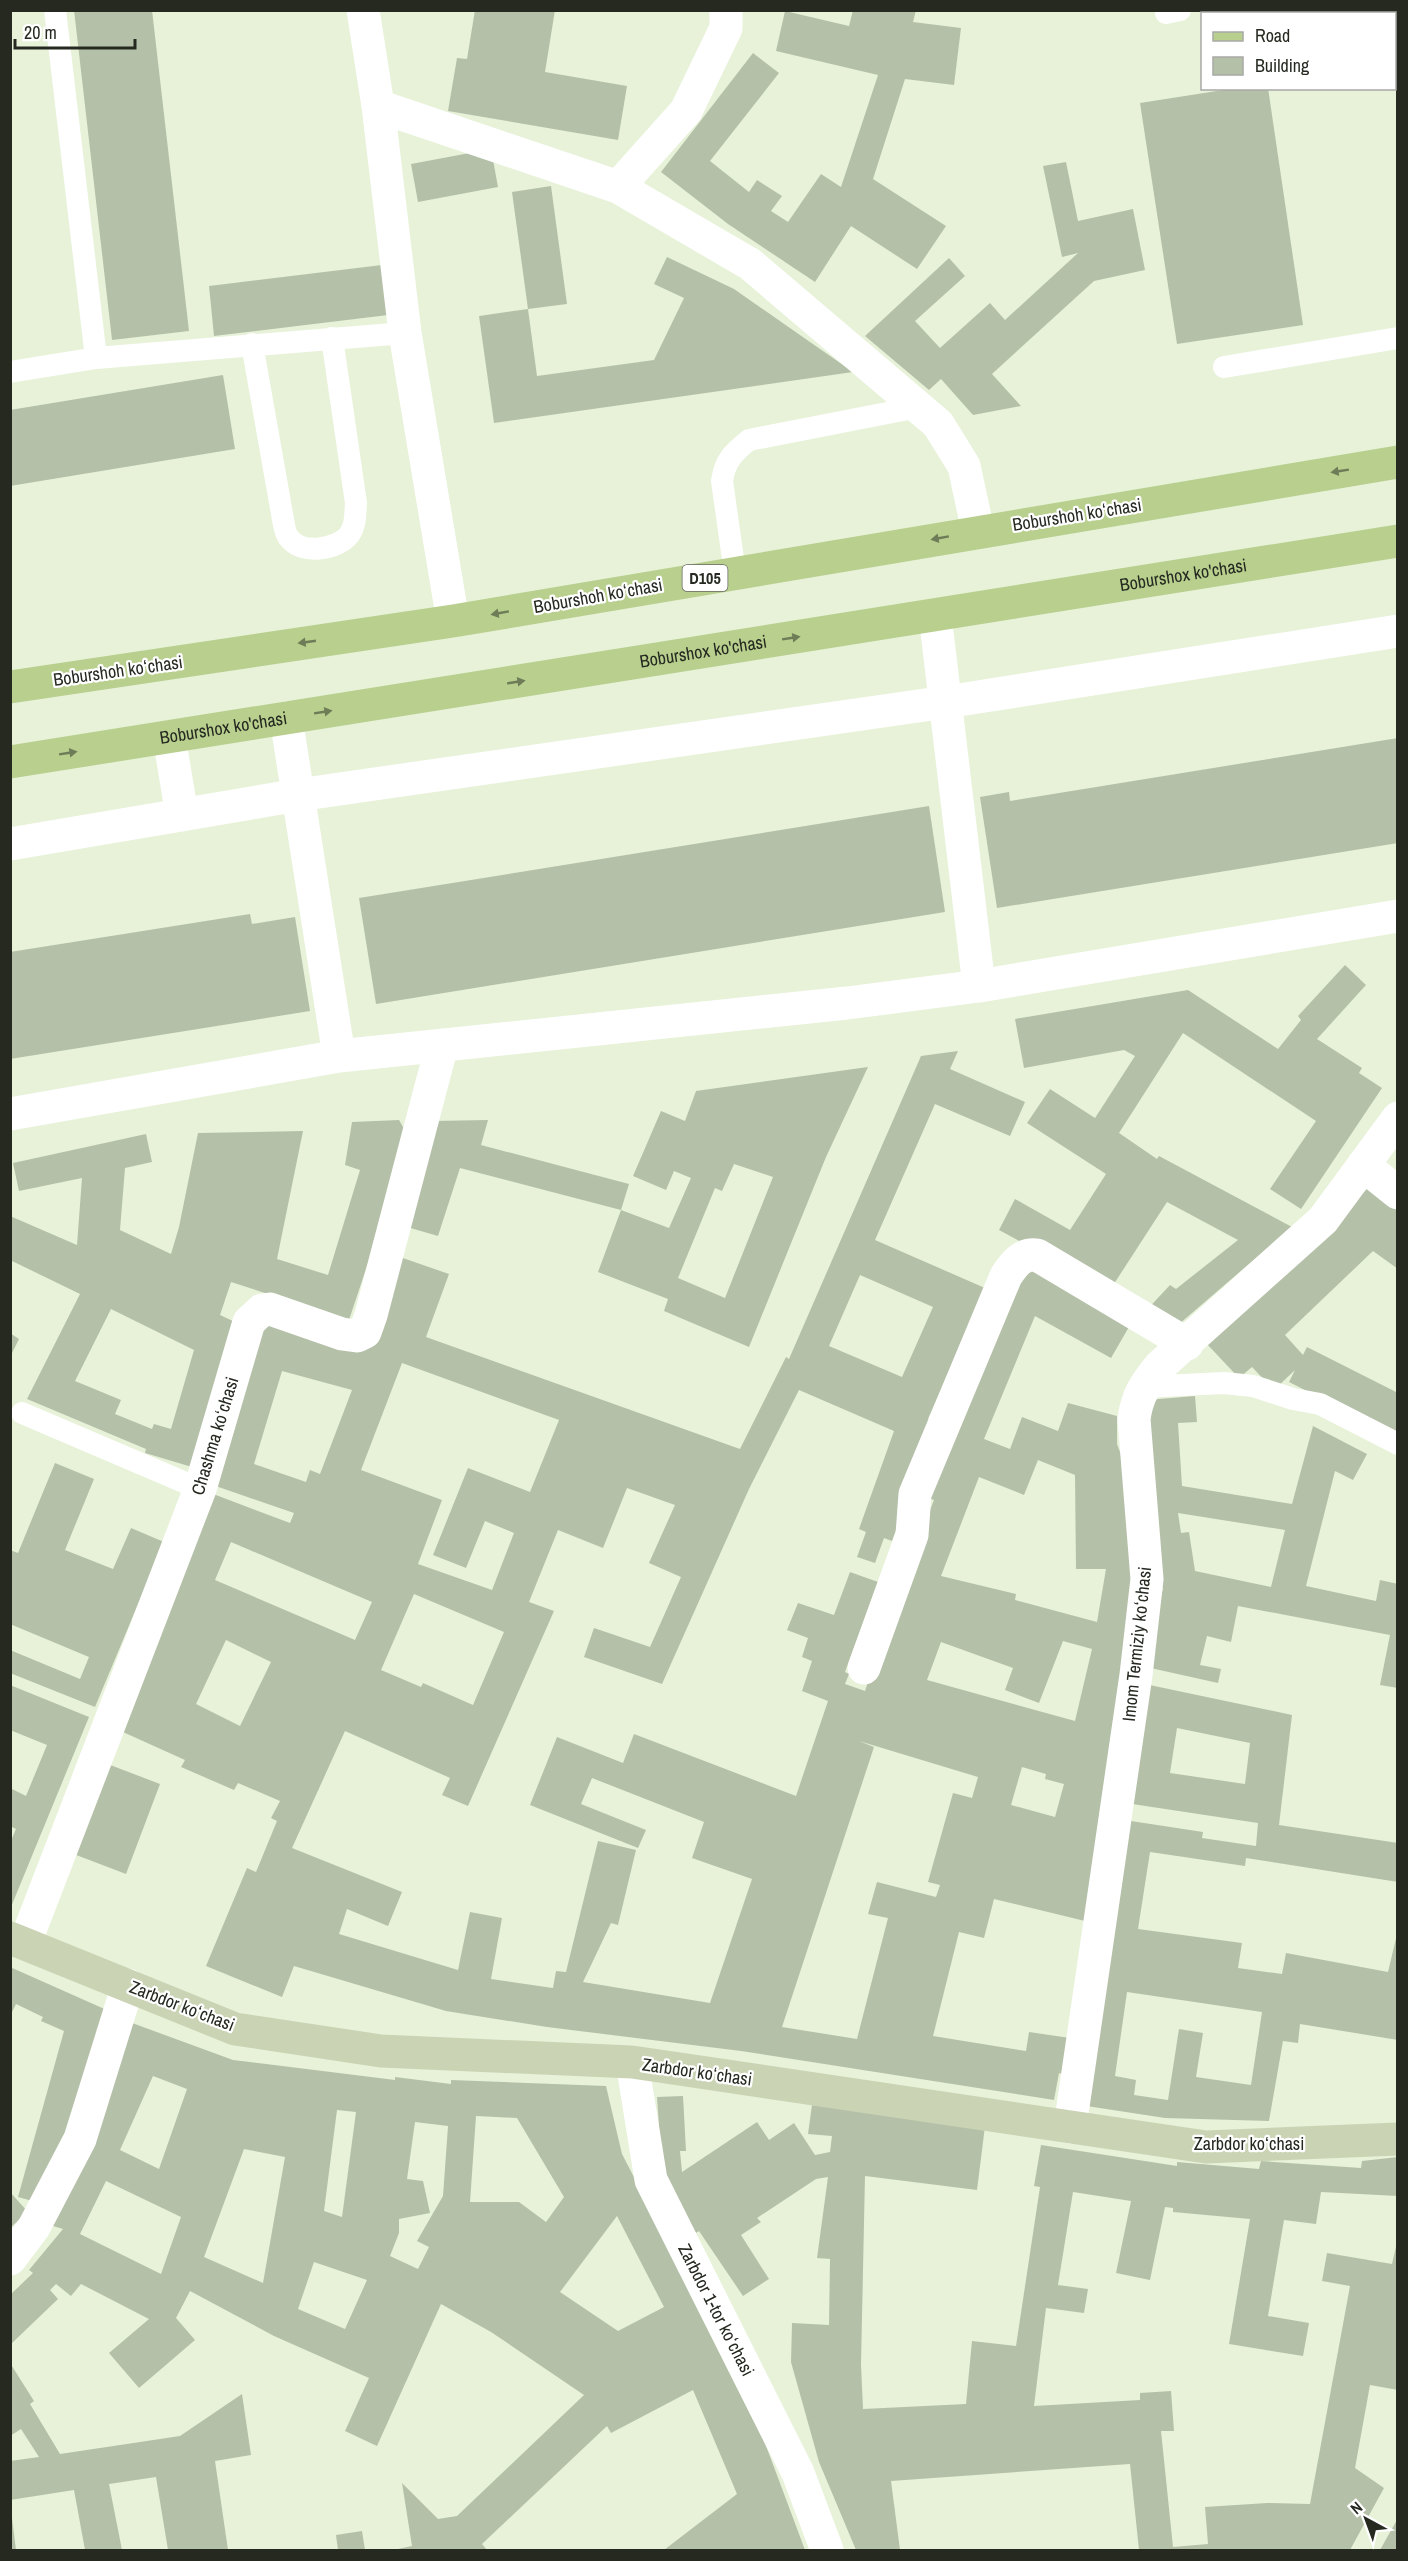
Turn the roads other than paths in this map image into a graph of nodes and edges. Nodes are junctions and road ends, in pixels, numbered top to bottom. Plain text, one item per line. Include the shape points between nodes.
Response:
1 (55, 10) edge
2 (363, 10) edge
3 (726, 10) edge
4 (378, 106) junction
5 (618, 188) junction
6 (405, 333) junction
7 (332, 338) junction
8 (1398, 338) edge
9 (252, 344) junction
10 (96, 358) junction
11 (1224, 367) dead end
12 (10, 372) edge
13 (918, 407) junction
14 (1398, 462) edge
15 (978, 531) junction
16 (1398, 541) edge
17 (735, 573) junction
18 (935, 615) junction
19 (453, 621) junction
20 (1398, 631) edge
21 (10, 687) edge
22 (945, 702) junction
23 (286, 718) junction
24 (170, 737) junction
25 (10, 762) edge
26 (297, 795) junction
27 (182, 815) junction
28 (10, 844) edge
29 (1398, 916) edge
30 (979, 987) junction
31 (442, 1045) junction
32 (339, 1056) junction
33 (10, 1114) edge
34 (1398, 1118) edge
35 (1363, 1165) junction
36 (1398, 1193) edge
37 (1187, 1344) junction
38 (1142, 1387) junction
39 (22, 1413) dead end
40 (1398, 1444) edge
41 (200, 1489) junction
42 (864, 1668) dead end
43 (18, 1941) edge
44 (128, 1985) junction
45 (632, 2062) junction
46 (1070, 2127) junction
47 (1398, 2139) edge
48 (10, 2259) edge
49 (827, 2550) edge

1 - 10 lane
2 - 4 street
3 - 5 street via 726,28 686,111
4 - 5 street
4 - 6 street
5 - 13 street via 750,264
6 - 7 lane
6 - 19 street
7 - 9 lane
7 - 9 lane via 356,503 355,524 339,544 309,549 289,538 284,525
8 - 11 lane
9 - 10 lane
10 - 12 lane
13 - 15 street via 938,424 964,466
13 - 17 lane via 749,440 730,454 722,480
14 -> 15 main road, Boburshoh koʻchasi / D105
15 -> 17 main road, Boburshoh koʻchasi / D105
16 - 18 main road, Boburshox ko'chasi
17 -> 19 main road, Boburshoh koʻchasi / D105
18 - 22 street
23 -> 18 main road, Boburshox ko'chasi
19 -> 21 main road, Boburshoh koʻchasi / D105
20 - 22 street
22 - 26 street
22 - 30 street
23 - 24 main road, Boburshox ko'chasi
23 - 26 street
25 -> 24 main road, Boburshox ko'chasi
24 - 27 street
26 - 27 street
26 - 32 street
27 - 28 street
29 - 30 street
30 - 31 street
31 - 32 street
31 - 41 street, Chashma koʻchasi via 365,1332 357,1336 342,1334 270,1309 255,1315 249,1322
32 - 33 street
34 - 35 street, Imom Termiziy koʻchasi
35 - 36 street
35 - 37 street, Imom Termiziy koʻchasi via 1323,1220
37 - 38 street, Imom Termiziy koʻchasi
37 - 42 street via 1037,1256 1022,1257 1013,1266 915,1494 912,1535
38 - 40 lane via 1224,1383 1253,1386 1320,1404
38 - 46 street, Imom Termiziy koʻchasi via 1134,1419 1147,1579
39 - 41 lane
41 - 43 street, Chashma koʻchasi
43 - 44 street, Zarbdor koʻchasi
44 - 45 street, Zarbdor koʻchasi via 235,2029 381,2051
44 - 48 street via 80,2139 34,2227
45 - 46 street, Zarbdor koʻchasi
45 - 49 street, Zarbdor 1-tor koʻchasi via 651,2180 798,2473
46 - 47 street, Zarbdor koʻchasi via 1206,2147

